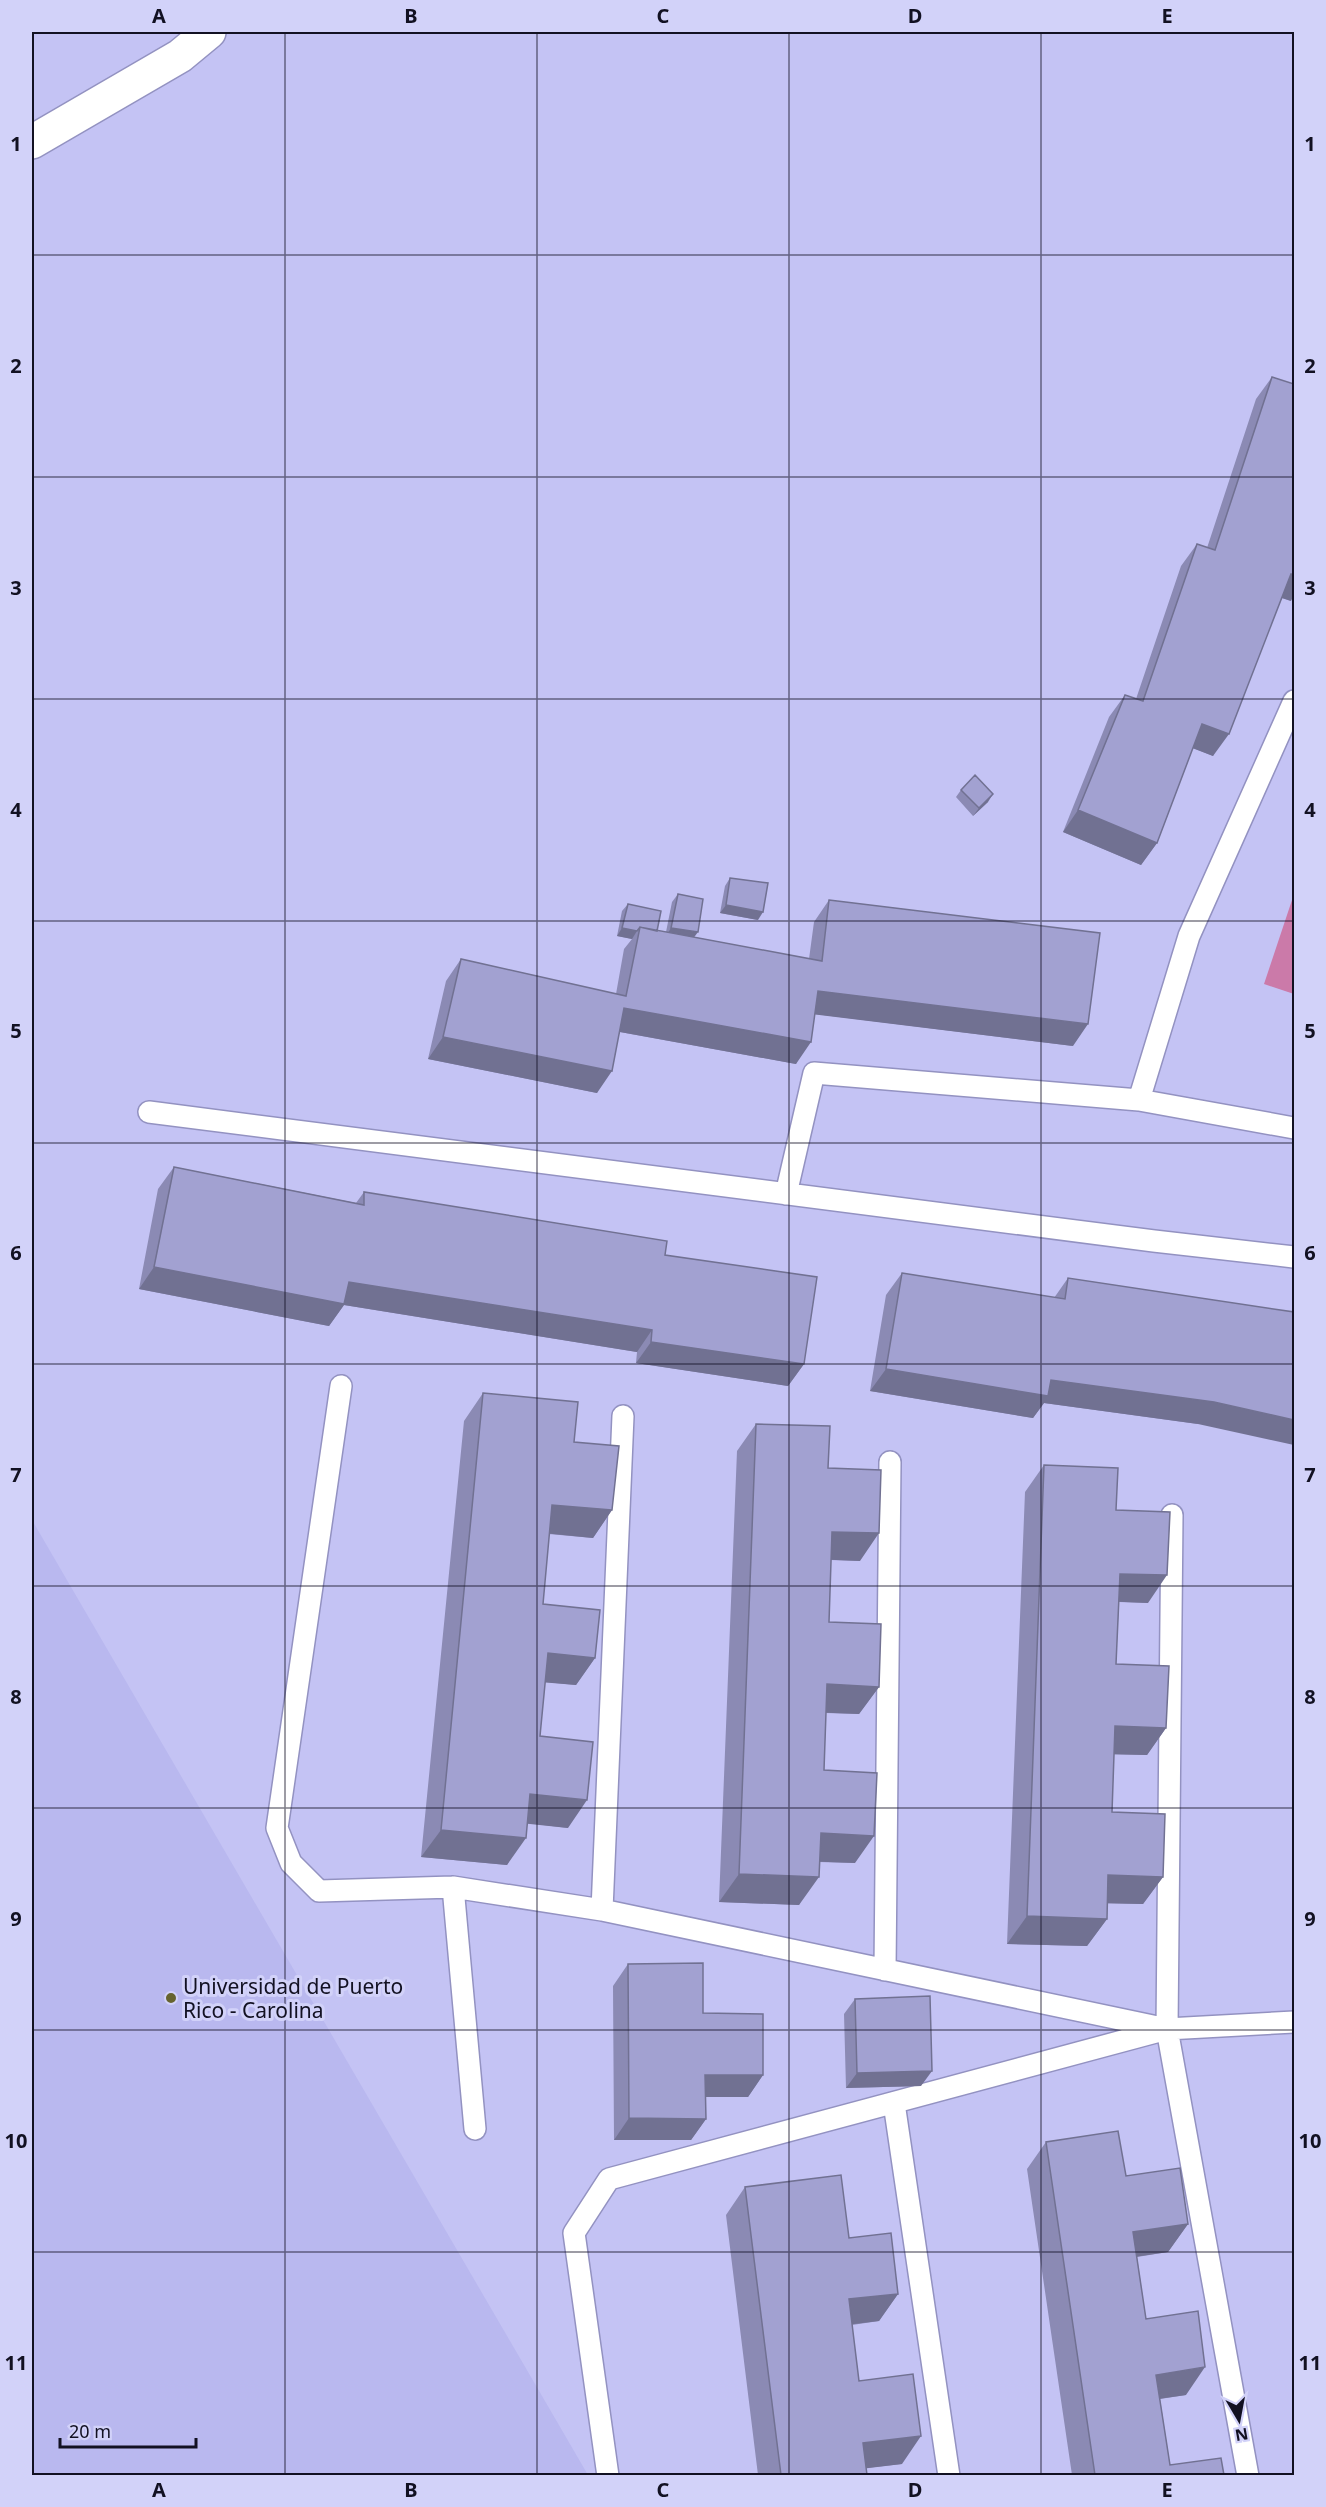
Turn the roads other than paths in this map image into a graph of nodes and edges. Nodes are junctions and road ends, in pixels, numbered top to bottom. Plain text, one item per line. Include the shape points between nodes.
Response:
1 (209, 32) edge
2 (32, 142) edge
3 (1294, 700) edge
4 (1139, 1100) junction
5 (149, 1112) dead end
6 (1294, 1128) edge
7 (786, 1194) junction
8 (1294, 1257) edge
9 (341, 1386) dead end
10 (623, 1416) dead end
11 (890, 1462) dead end
12 (1172, 1515) edge
13 (453, 1887) junction
14 (602, 1910) junction
15 (885, 1970) junction
16 (1294, 2022) edge
17 (1167, 2029) junction
18 (894, 2103) junction
19 (475, 2129) dead end
20 (608, 2475) edge
21 (949, 2475) edge
22 (1248, 2475) edge

1 - 2 street via 180,56
3 - 4 lane via 1189,936
4 - 6 lane
4 - 7 lane via 814,1073
5 - 7 lane
7 - 8 lane
9 - 13 lane via 277,1828 291,1863 319,1891
10 - 14 lane
11 - 15 lane
12 - 17 lane
13 - 14 lane
13 - 19 lane
14 - 15 lane
15 - 17 lane
16 - 17 lane
17 - 18 lane
17 - 22 lane
18 - 20 lane via 609,2179 574,2233
18 - 21 lane

